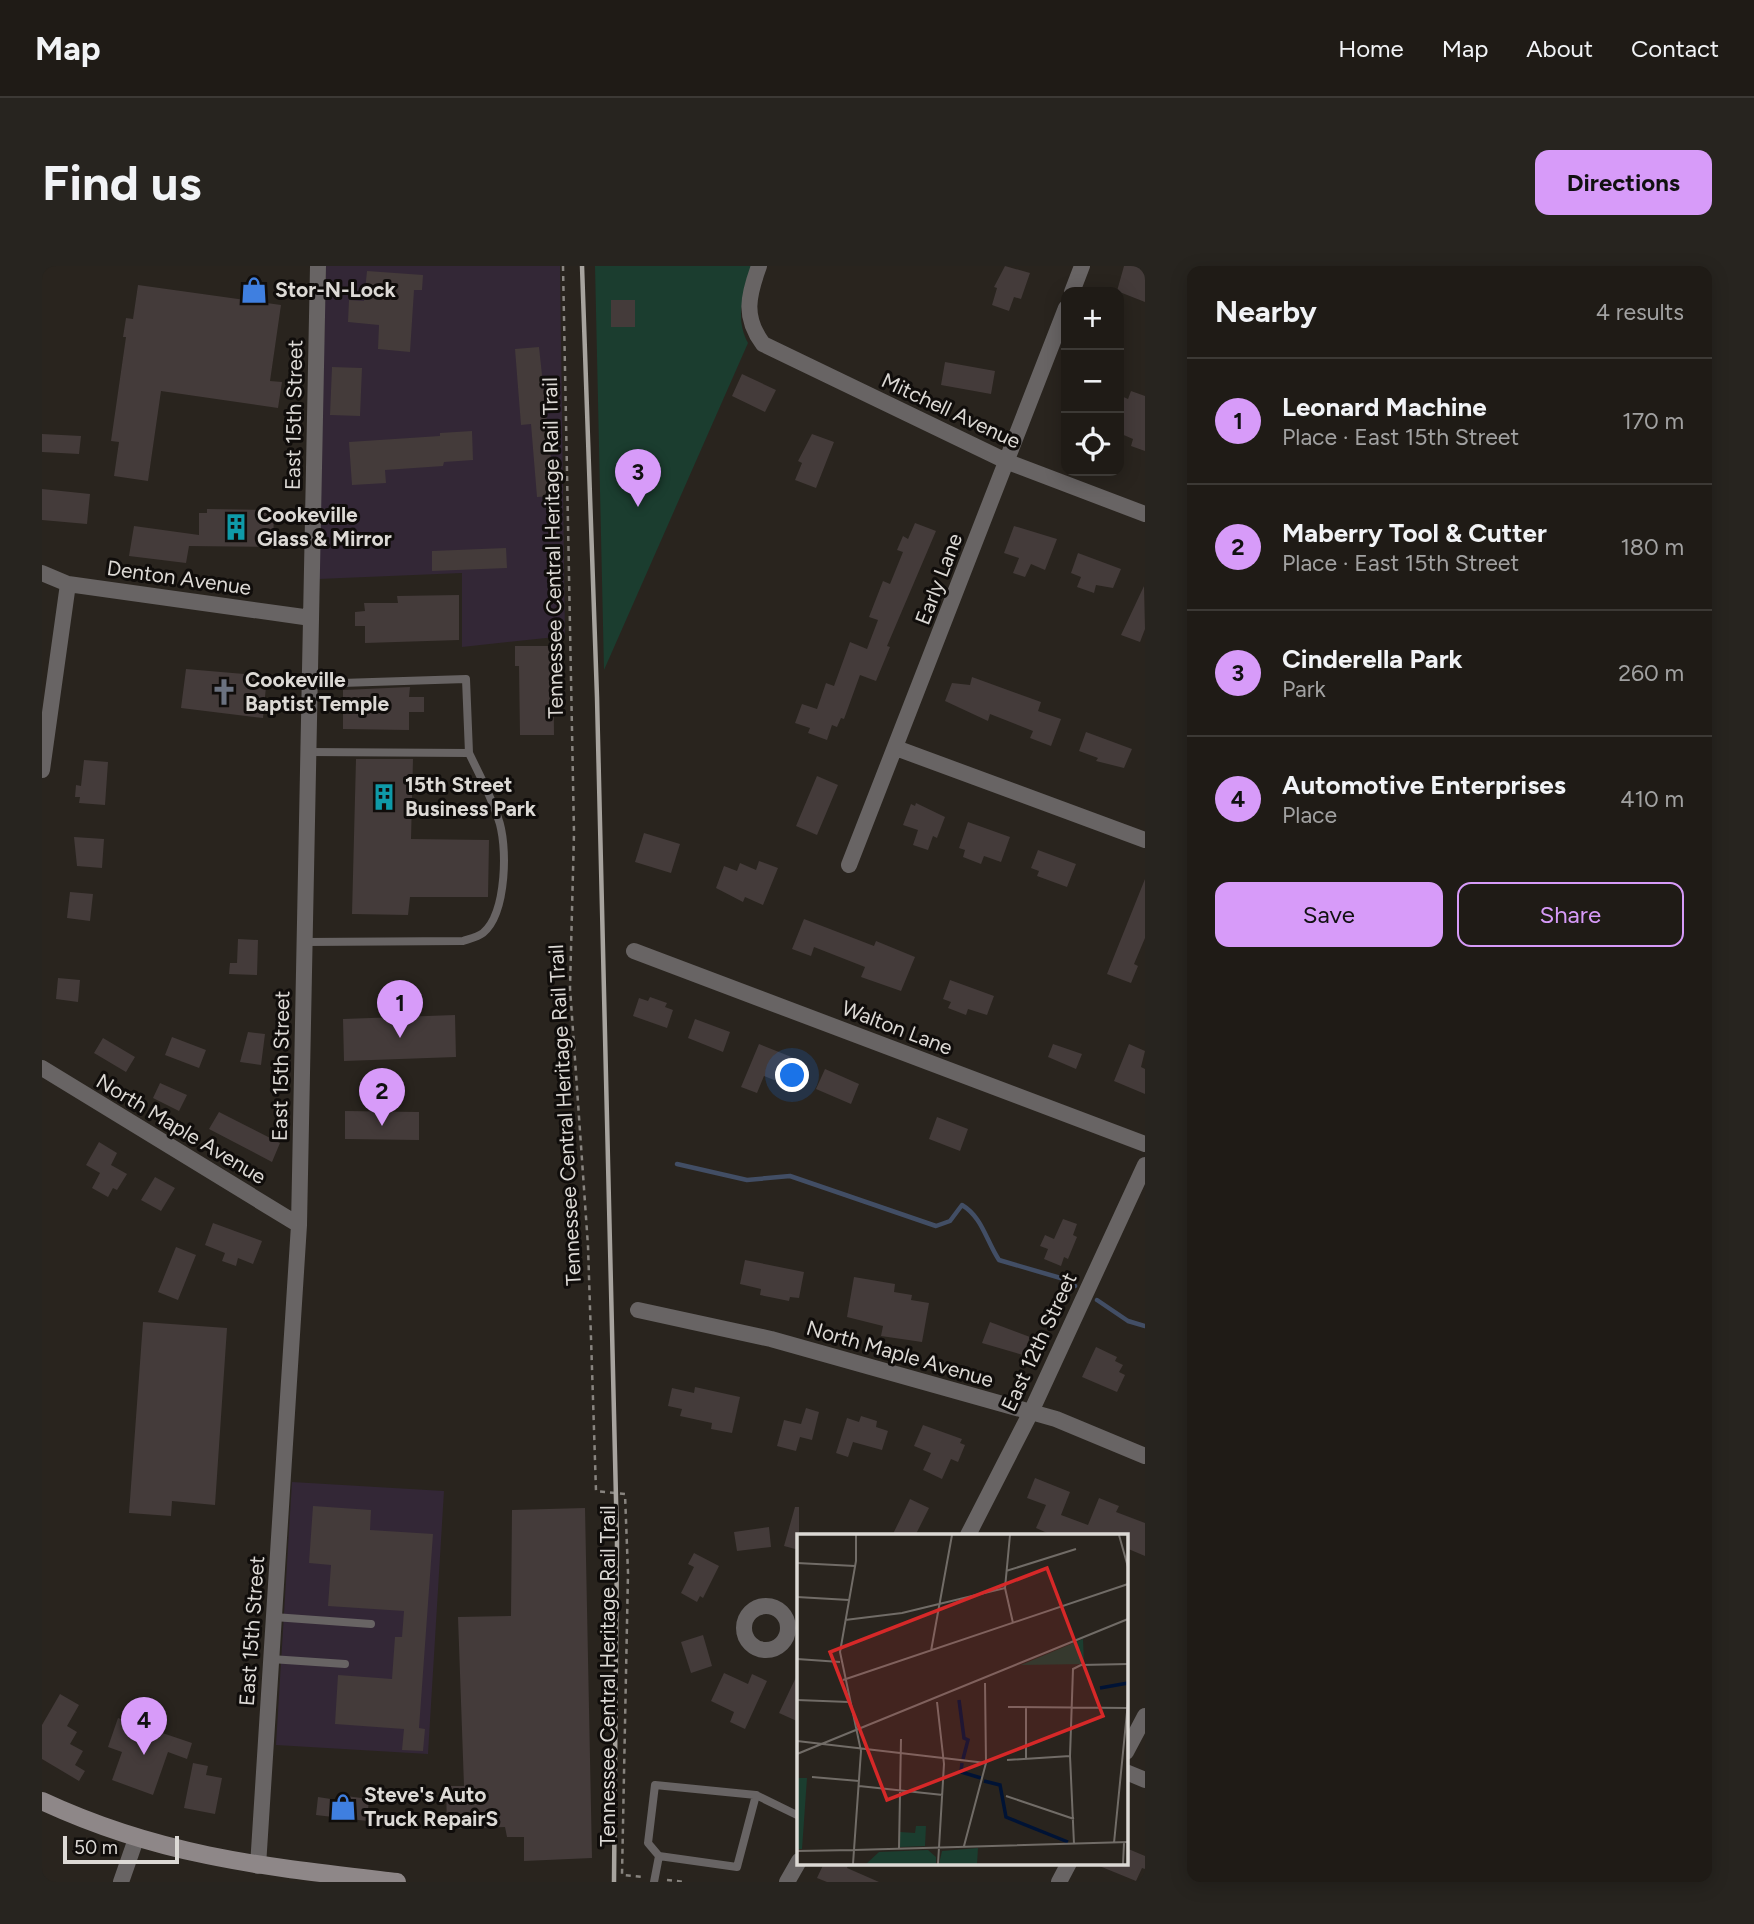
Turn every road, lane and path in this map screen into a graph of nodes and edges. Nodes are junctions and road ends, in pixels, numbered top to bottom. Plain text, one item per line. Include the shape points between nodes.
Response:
1 (318, 266) edge
2 (563, 266) edge
3 (759, 266) edge
4 (1082, 266) edge
5 (1074, 287) edge
6 (1061, 321) edge
7 (1008, 462) junction
8 (1145, 514) edge
9 (42, 573) edge
10 (68, 584) junction
11 (312, 618) junction
12 (310, 684) junction
13 (896, 748) junction
14 (309, 752) junction
15 (469, 753) junction
16 (42, 770) edge
17 (1145, 840) edge
18 (849, 865) dead end
19 (305, 942) junction
20 (634, 951) dead end
21 (42, 1068) edge
22 (1145, 1144) edge
23 (1145, 1166) edge
24 (299, 1225) junction
25 (638, 1310) dead end
26 (1031, 1412) junction
27 (1145, 1456) edge
28 (969, 1534) edge
29 (274, 1617) junction
30 (372, 1624) dead end
31 (271, 1659) junction
32 (345, 1664) dead end
33 (1145, 1716) edge
34 (1128, 1748) edge
35 (1128, 1773) edge
36 (1145, 1780) edge
37 (756, 1795) junction
38 (42, 1801) edge
39 (797, 1815) edge
40 (136, 1839) junction
41 (659, 1856) junction
42 (797, 1864) edge
43 (1068, 1864) edge
44 (258, 1866) junction
45 (654, 1880) edge
46 (121, 1882) edge
47 (397, 1882) edge
48 (685, 1882) edge
49 (787, 1882) edge
50 (1059, 1882) edge

1 - 11 street, East 15th Street
2 - 45 path, Tennessee Central Heritage Rail Trail via 574,833 570,988 588,1246 596,1491 625,1494 628,1573 622,1875
3 - 7 street, Mitchell Avenue via 748,304 751,327 763,344
4 - 5 street
6 - 7 street, Early Lane
7 - 8 street, Mitchell Avenue
7 - 13 street, Early Lane
9 - 10 street, Denton Avenue
10 - 11 street, Denton Avenue
10 - 16 street
11 - 12 street, East 15th Street
12 - 14 street, East 15th Street
12 - 15 lane via 466,678
13 - 17 street
13 - 18 street, Early Lane
14 - 15 lane
14 - 19 street, East 15th Street
15 - 19 lane via 499,820 504,874 496,910 483,933 463,941
19 - 24 street, East 15th Street
20 - 22 street, Walton Lane
21 - 24 street, North Maple Avenue
23 - 26 street, East 12th Street
24 - 29 street, East 15th Street
25 - 26 street, North Maple Avenue via 771,1339
26 - 27 street, North Maple Avenue
26 - 28 street, East 12th Street
29 - 30 lane
29 - 31 street, East 15th Street
31 - 32 lane
31 - 44 street, East 15th Street
33 - 34 street
35 - 36 street
37 - 39 lane
37 - 41 lane via 737,1867
37 - 41 lane via 655,1785 648,1843
38 - 40 main road
40 - 44 main road
40 - 46 street
41 - 45 lane
42 - 49 street
43 - 50 street
44 - 47 main road
45 - 48 path, Tennessee Central Heritage Rail Trail

